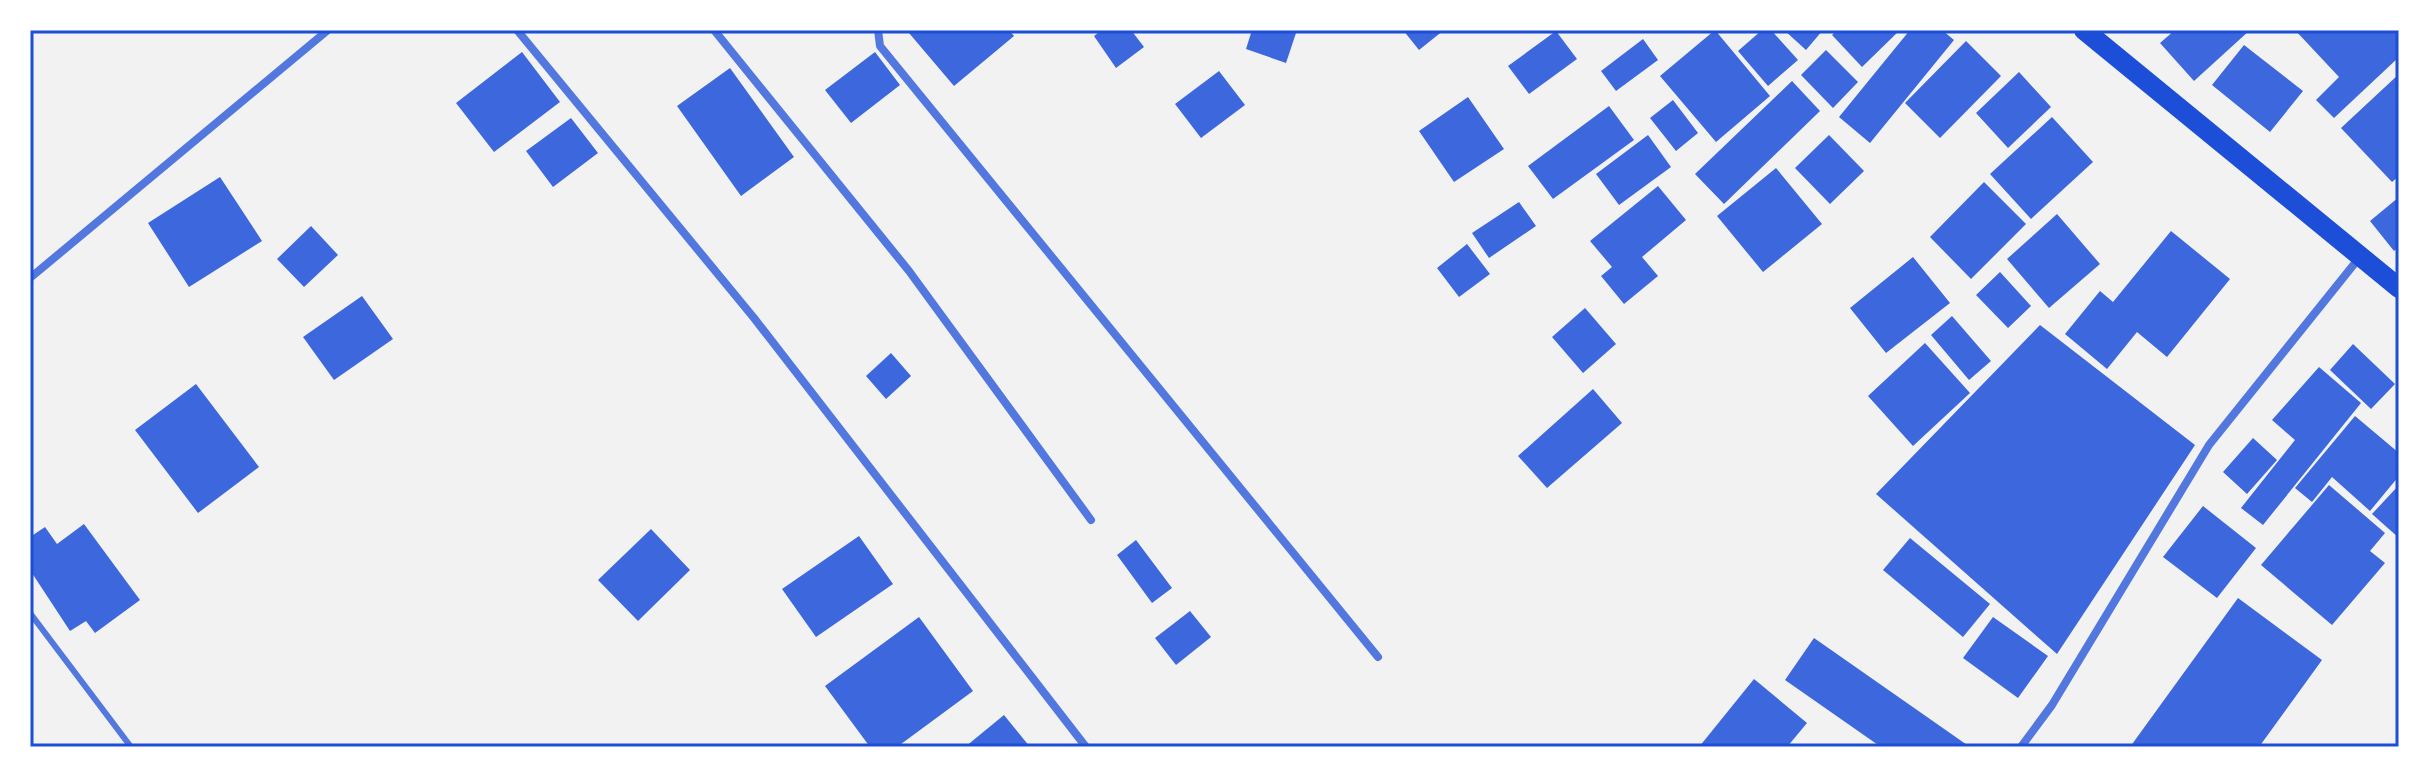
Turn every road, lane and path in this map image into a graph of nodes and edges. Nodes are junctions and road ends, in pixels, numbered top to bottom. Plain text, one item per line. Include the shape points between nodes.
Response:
1 (328, 30) edge
2 (517, 30) edge
3 (714, 30) edge
4 (878, 30) edge
5 (2084, 30) edge
6 (2359, 257) junction
7 (30, 278) edge
8 (2399, 288) edge
9 (1091, 520) dead end
10 (30, 613) edge
11 (1378, 657) dead end
12 (131, 747) edge
13 (1086, 747) edge
14 (2021, 747) edge

1 - 7 street
2 - 13 street via 754,318
3 - 9 street via 909,271
4 - 11 street via 880,46
5 - 6 main road
6 - 8 main road
6 - 14 street via 2209,445 2052,705
10 - 12 lane

